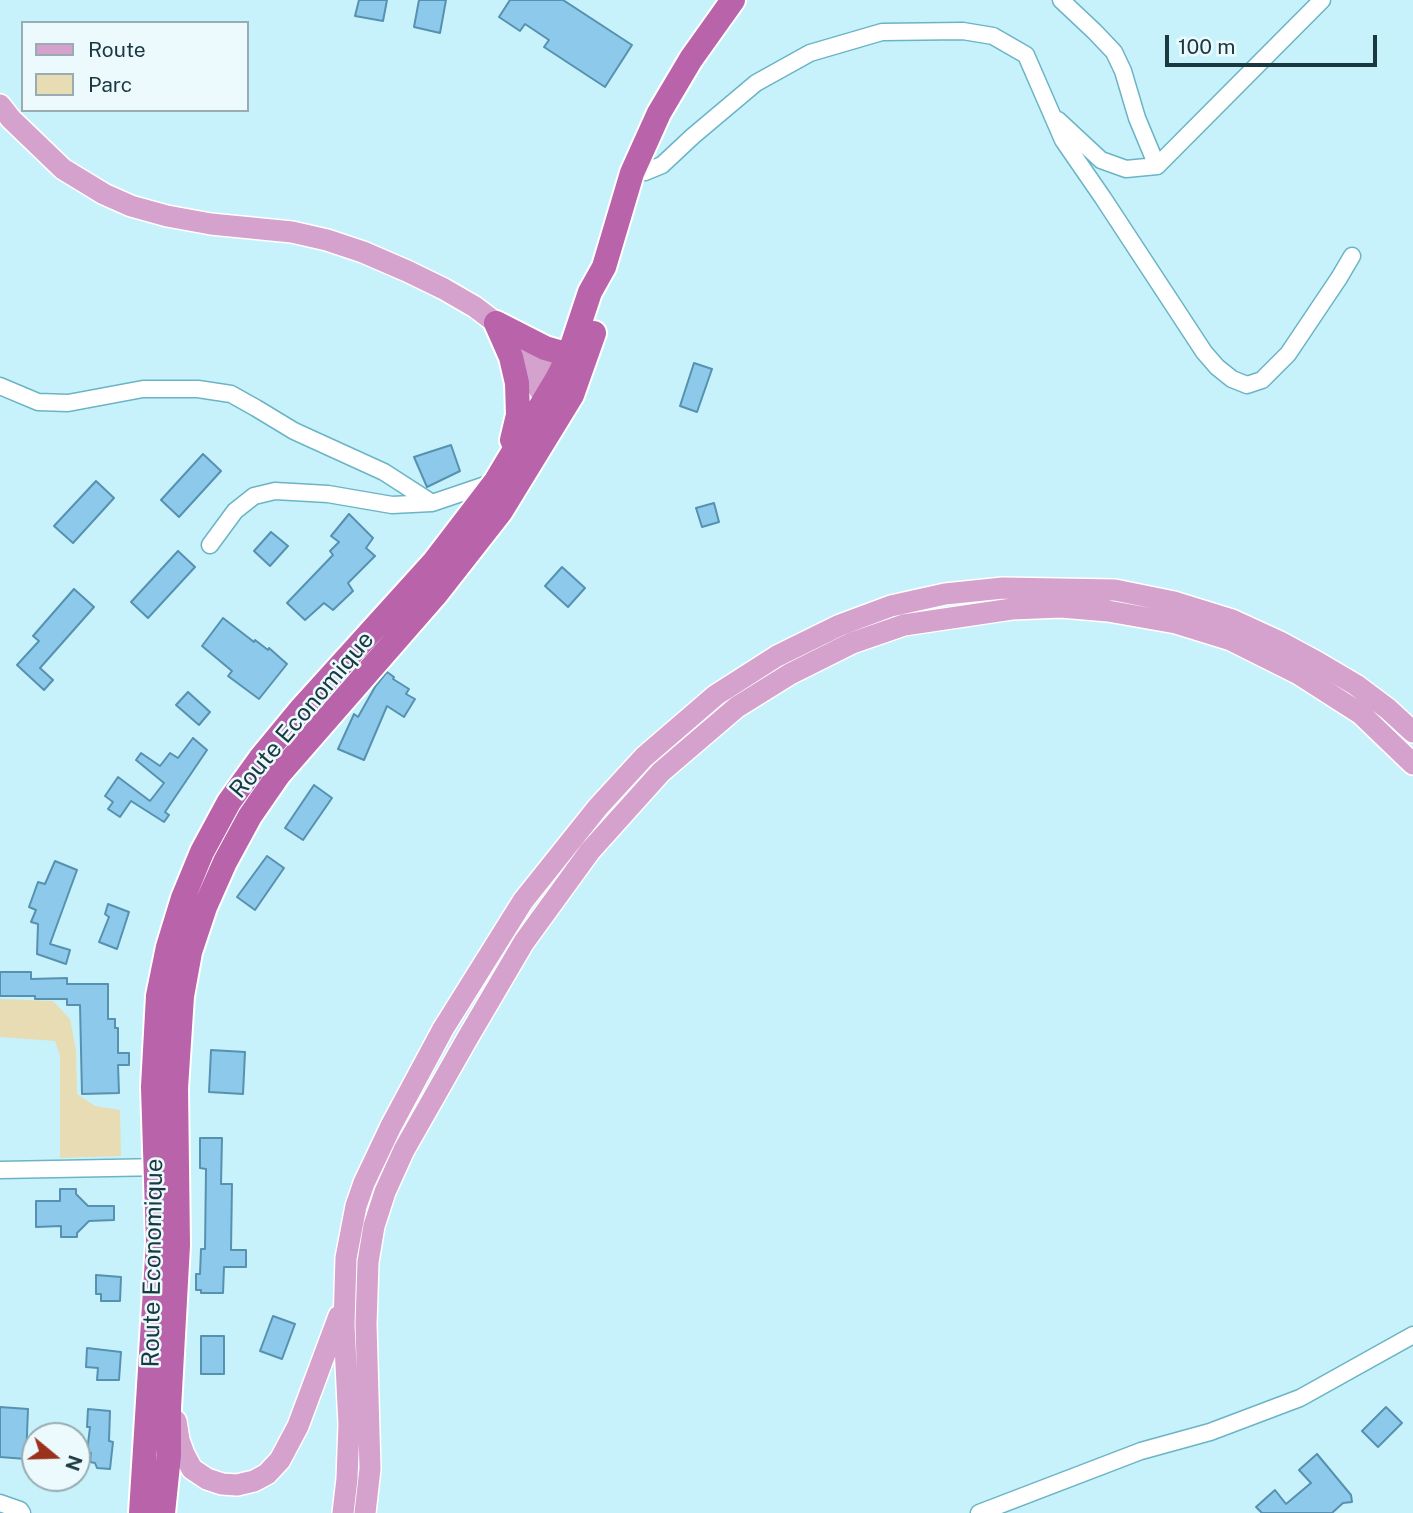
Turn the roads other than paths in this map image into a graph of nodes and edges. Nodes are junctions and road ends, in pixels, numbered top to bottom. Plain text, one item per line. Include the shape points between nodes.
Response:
1 (733, 0) edge
2 (1061, 0) edge
3 (1322, 0) edge
4 (0, 105) edge
5 (1051, 114) junction
6 (1157, 166) junction
7 (632, 173) junction
8 (1352, 256) dead end
9 (604, 267) junction
10 (496, 323) junction
11 (569, 355) junction
12 (0, 386) edge
13 (559, 397) junction
14 (498, 478) junction
15 (432, 503) junction
16 (210, 545) dead end
17 (427, 587) junction
18 (1413, 732) edge
19 (1413, 764) edge
20 (167, 1167) junction
21 (0, 1170) edge
22 (346, 1258) junction
23 (1413, 1335) edge
24 (170, 1376) junction
25 (0, 1503) edge
26 (22, 1513) edge
27 (141, 1513) edge
28 (163, 1513) edge
29 (343, 1513) edge
30 (365, 1513) edge
31 (979, 1513) edge

1 - 7 highway, Route Economique via 659,113
2 - 6 street via 1114,52
3 - 6 street
4 - 10 main road via 63,169 122,202 167,216 327,240 444,289
5 - 6 street via 1101,160 1126,169
5 - 7 street via 1026,55 993,36 963,31 882,32 810,53 756,83 663,165
5 - 8 street via 1063,140 1204,352 1232,379 1247,385 1262,380 1288,354
7 - 9 highway, Route Economique
9 - 11 highway, Route Economique via 590,292
9 - 13 highway, Route Economique via 597,324
10 - 11 highway
10 - 13 main road via 520,363
10 - 14 highway via 511,357 518,415
11 - 13 highway, Route Economique
12 - 15 street via 38,402 68,403 143,389 231,394 294,431 384,472
13 - 14 highway, Route Economique
13 - 17 highway, Route Economique via 501,511
14 - 15 street
14 - 17 highway, Route Economique via 434,562
15 - 16 street via 392,505 275,491 254,496 235,511
17 - 20 highway, Route Economique via 279,774 225,862 190,952
18 - 22 main road via 1356,685 1280,642 1233,620 1115,590 1003,588 945,594 891,606 788,651 716,695 644,757 523,901 443,1029 391,1126 363,1183
19 - 30 main road via 1361,714 1297,673 1231,639 1176,623 1061,607 1012,609 904,625 852,643 737,707 660,772 590,851 524,942 404,1150 374,1226 369,1262 370,1469
20 - 21 street
20 - 24 highway, Route Economique via 178,1245
20 - 27 highway, Route Economique
22 - 24 main road via 332,1337 298,1426 267,1474 237,1485 207,1479 192,1469 178,1440
22 - 29 main road via 349,1424
23 - 31 street via 1300,1398 1210,1432 1141,1451
24 - 28 highway, Route Economique
25 - 26 street

